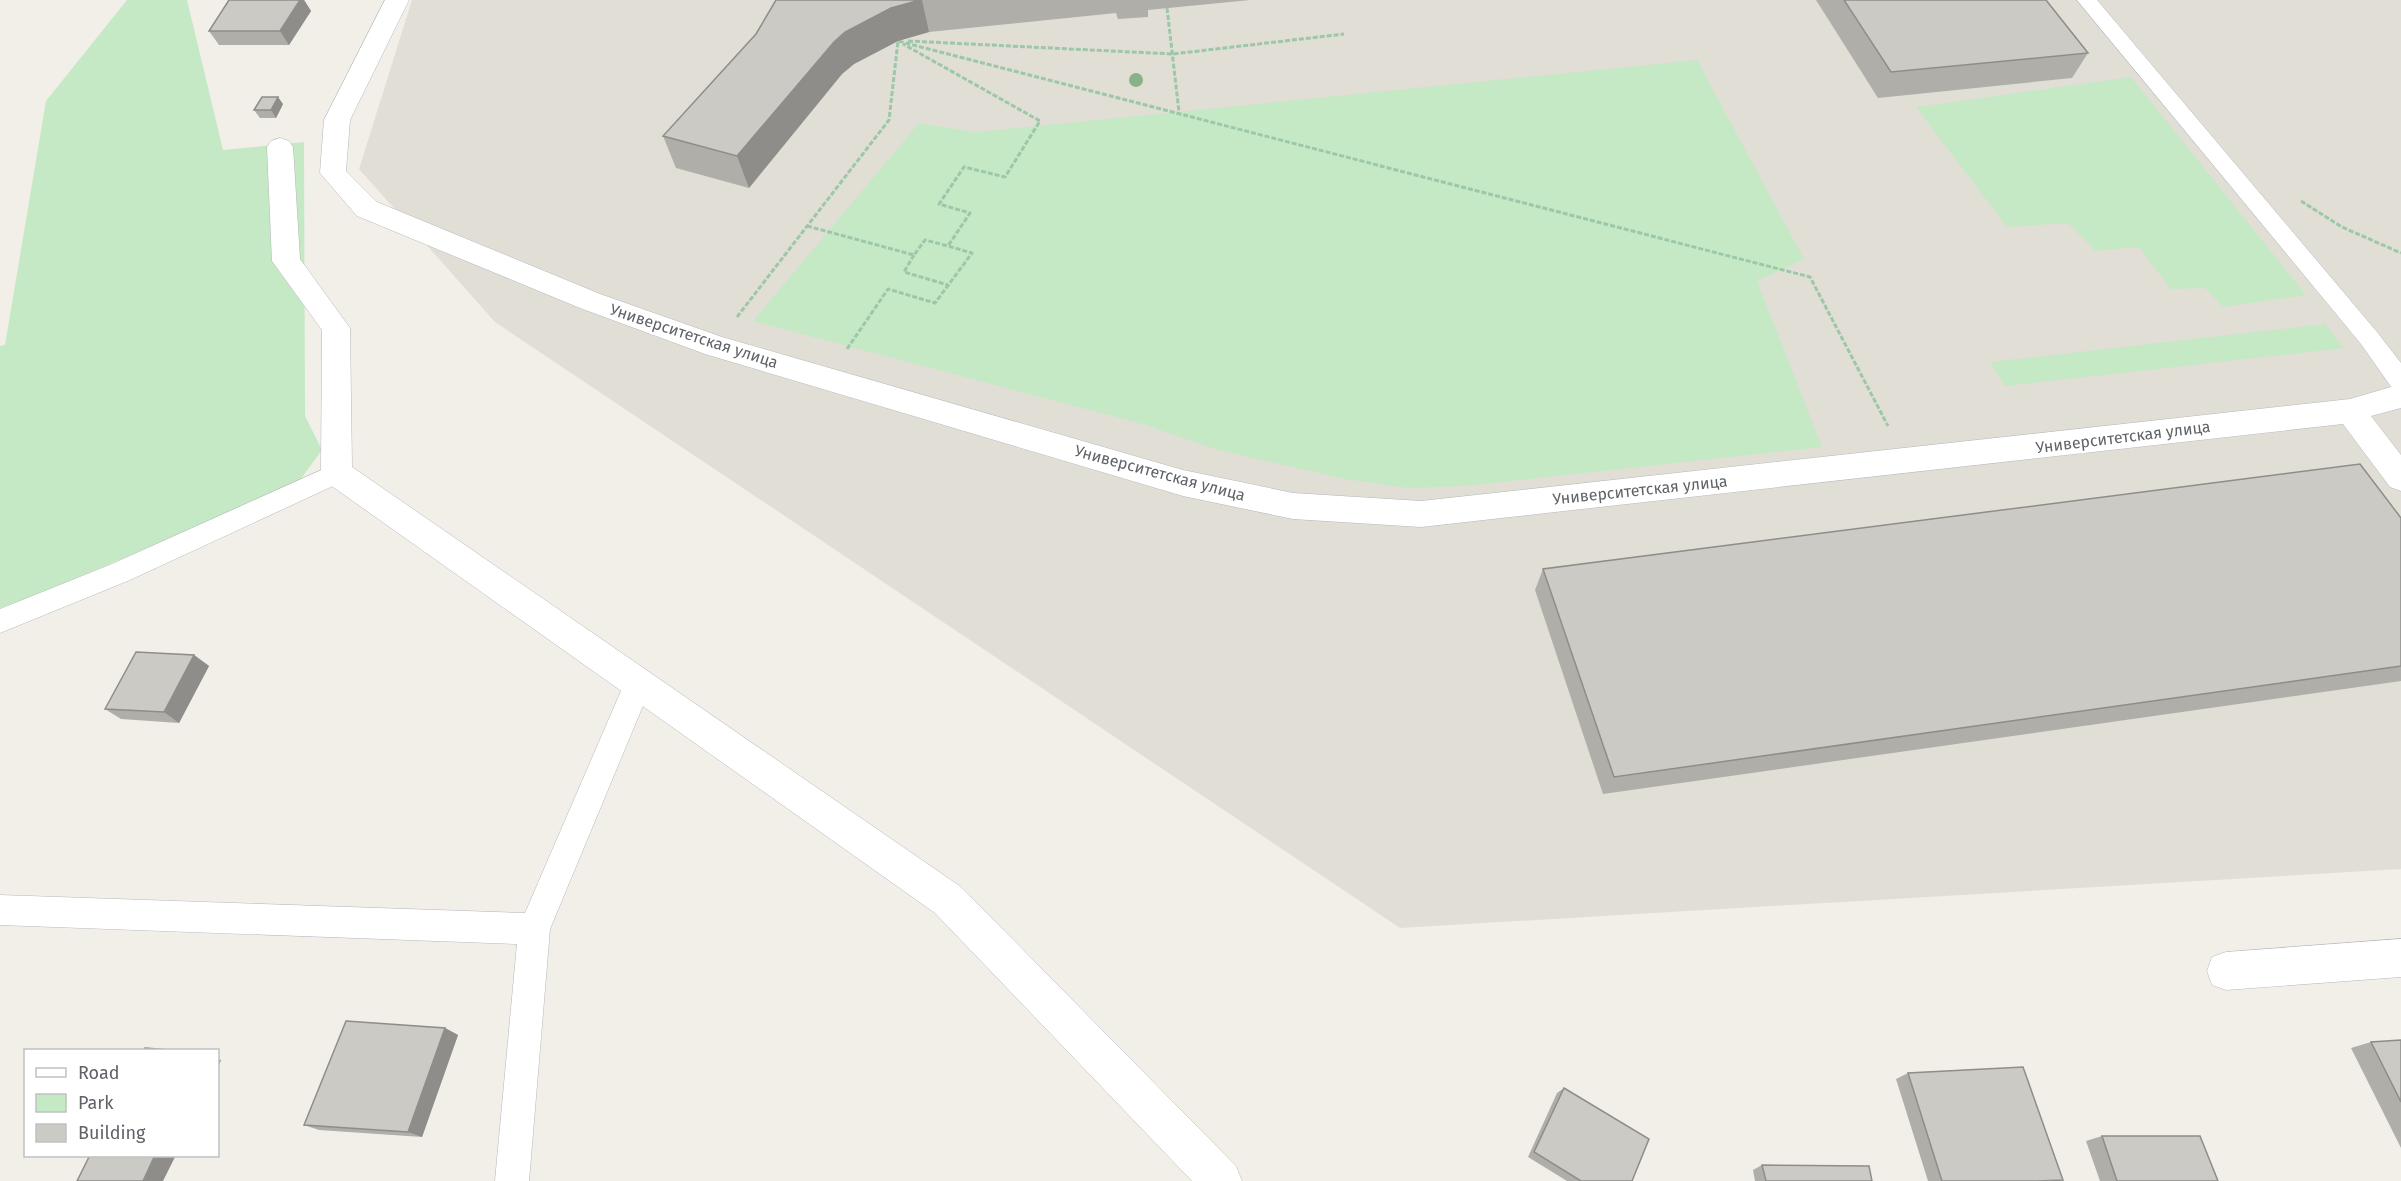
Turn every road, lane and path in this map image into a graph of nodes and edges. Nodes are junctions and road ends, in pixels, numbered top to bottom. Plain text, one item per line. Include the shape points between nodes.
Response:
1 (396, 0) edge
2 (2087, 0) edge
3 (1167, 8) dead end
4 (1344, 34) dead end
5 (898, 41) junction
6 (1173, 54) junction
7 (1179, 112) junction
8 (280, 147) dead end
9 (807, 226) junction
10 (948, 246) junction
11 (914, 255) junction
12 (948, 285) junction
13 (735, 319) dead end
14 (826, 379) junction
15 (2401, 381) edge
16 (2401, 396) edge
17 (2350, 411) junction
18 (1906, 462) junction
19 (337, 473) junction
20 (2401, 478) edge
21 (0, 621) edge
22 (638, 684) junction
23 (0, 910) edge
24 (534, 929) junction
25 (2401, 958) edge
26 (2226, 971) dead end
27 (512, 1181) edge
28 (1221, 1181) edge

1 - 14 street, Университетская улица via 337,120 333,173 367,209 590,302 715,346
2 - 15 lane
3 - 6 path
4 - 6 path
5 - 6 path
5 - 7 path
5 - 9 path via 889,120
5 - 10 path via 1040,121 1005,177 964,167 939,204 970,213
6 - 7 path
7 - 18 path via 1810,277
8 - 19 street via 286,261 336,328
9 - 11 path
9 - 13 path
10 - 11 path via 925,240
10 - 12 path via 972,254
11 - 12 path via 904,272
12 - 14 path via 935,303 888,289
14 - 18 street, Университетская улица via 1183,483 1293,506 1421,514
16 - 17 street, Университетская улица
17 - 18 street, Университетская улица
17 - 20 street
19 - 21 lane via 121,572
19 - 22 street
22 - 24 lane
22 - 28 street via 948,900
23 - 24 lane
24 - 27 lane
25 - 26 street

